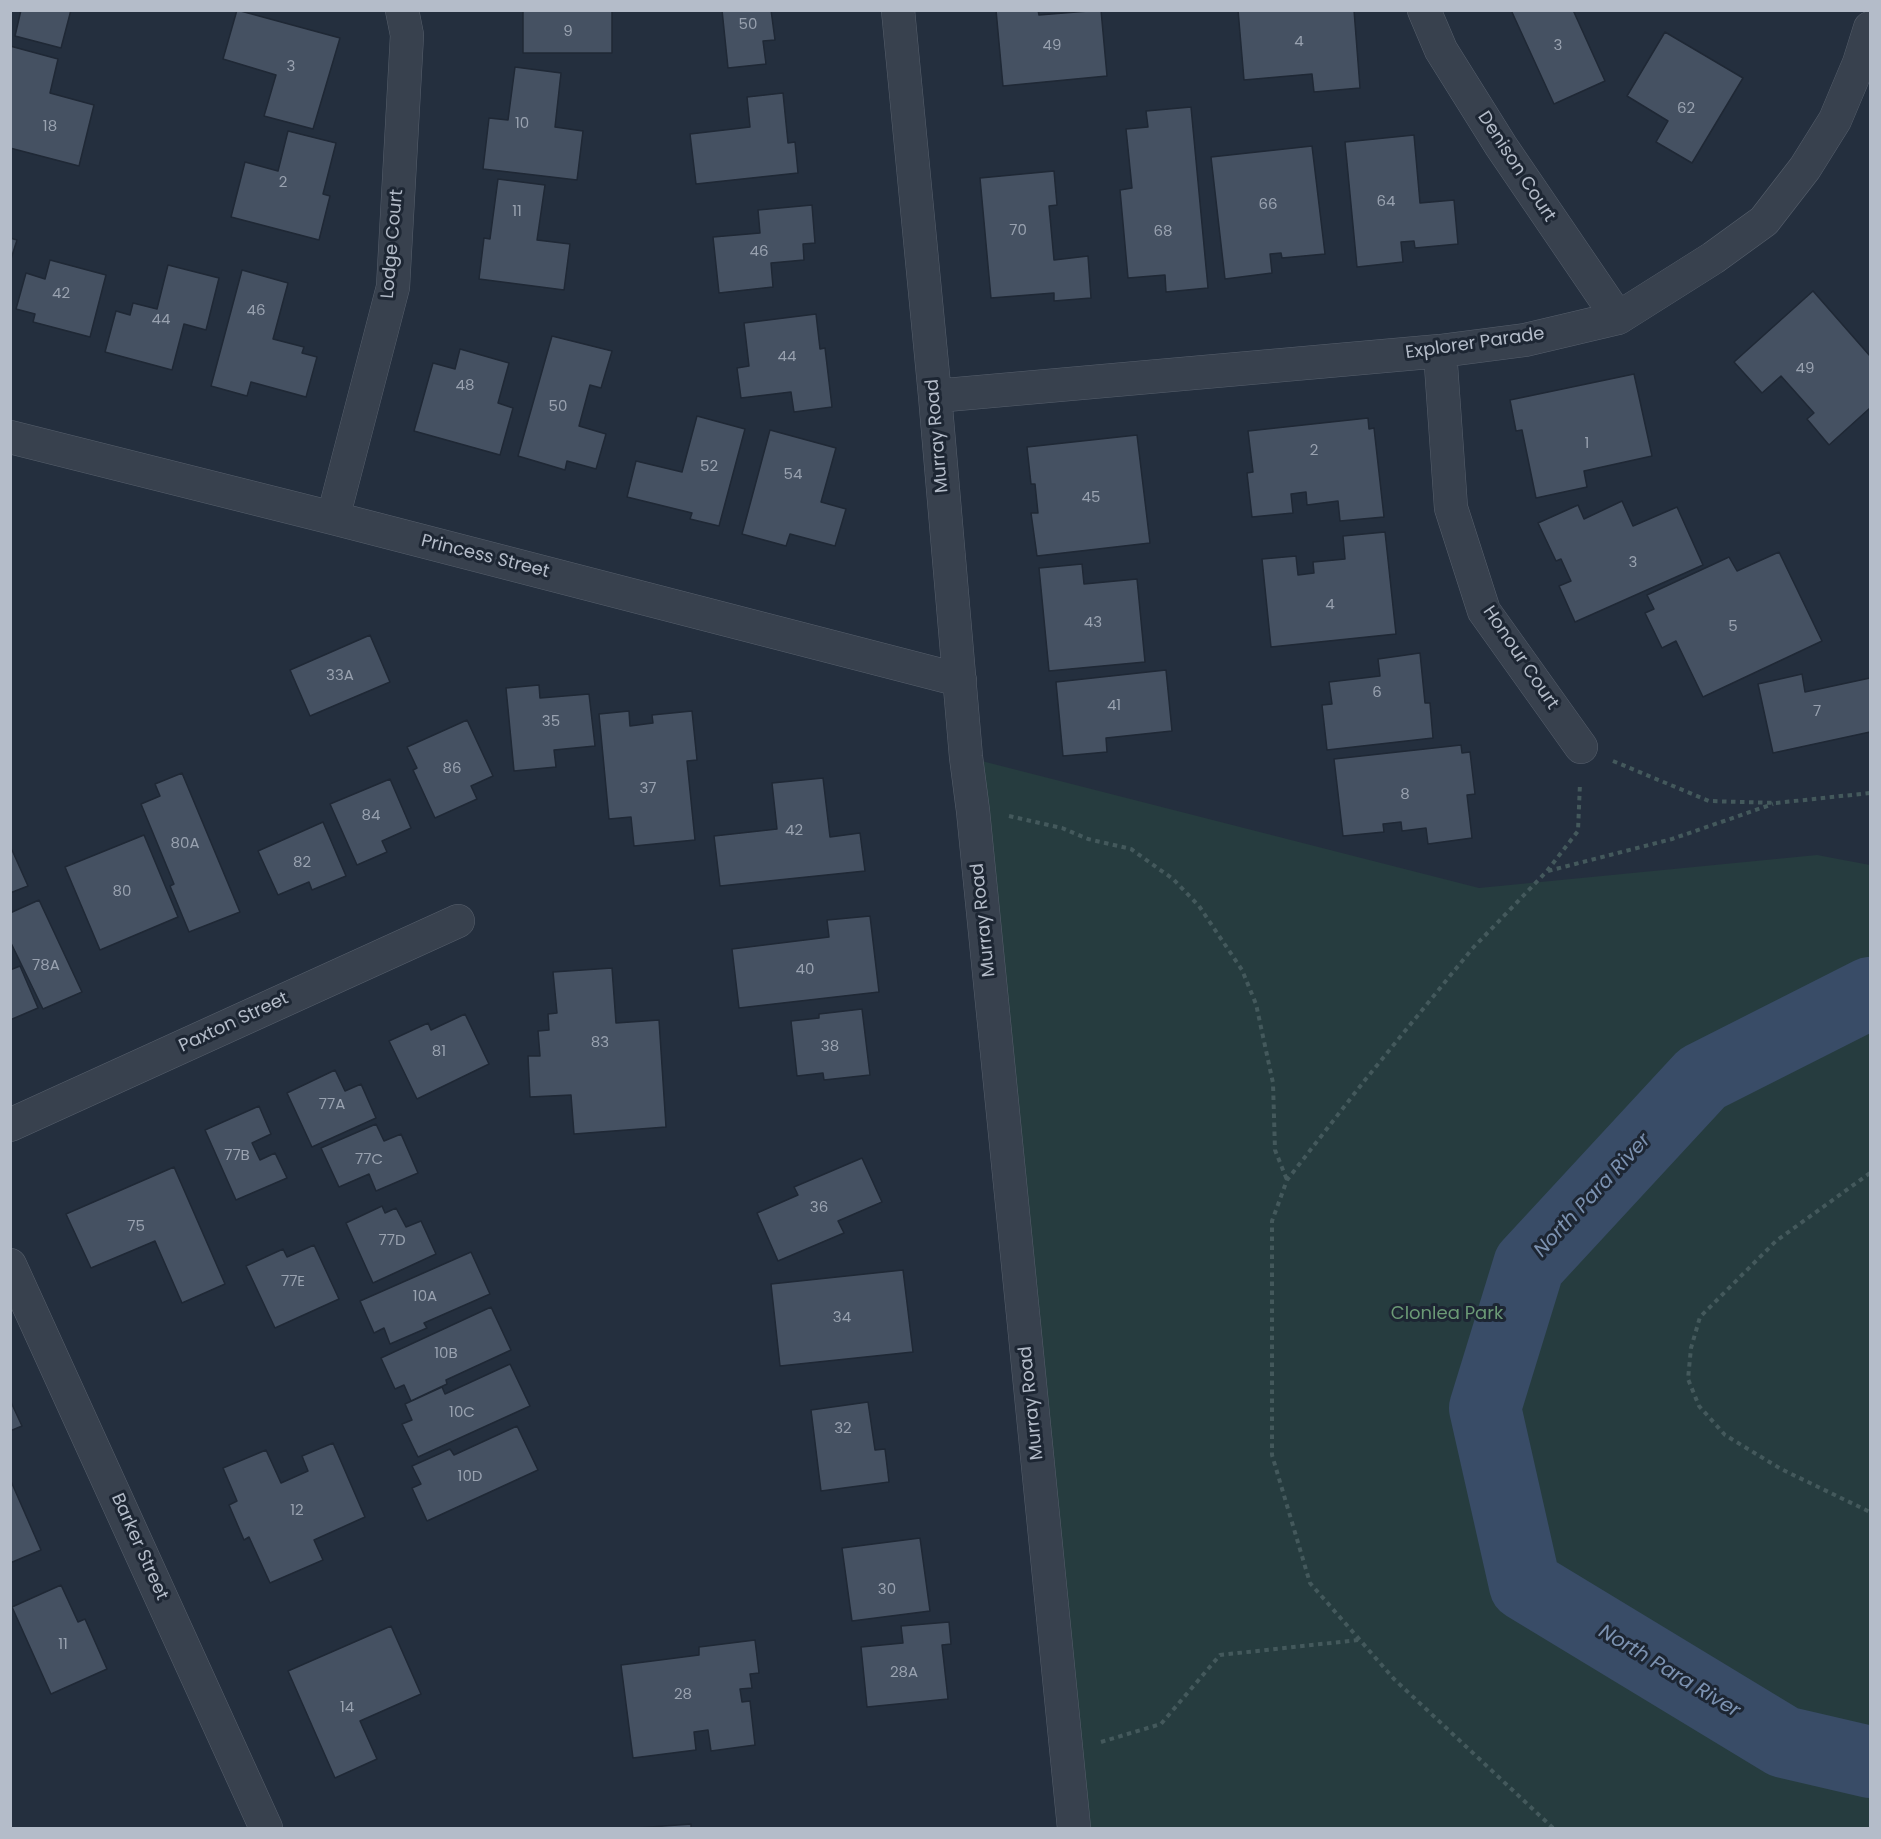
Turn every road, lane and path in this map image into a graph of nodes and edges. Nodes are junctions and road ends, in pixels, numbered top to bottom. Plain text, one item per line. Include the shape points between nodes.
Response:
1 (898, 10) edge
2 (1424, 10) edge
3 (410, 19) edge
4 (1870, 28) edge
5 (1618, 318) junction
6 (1440, 351) junction
7 (935, 396) junction
8 (10, 437) edge
9 (333, 518) junction
10 (960, 680) junction
11 (1581, 747) junction
12 (1870, 793) edge
13 (1776, 803) junction
14 (973, 811) junction
15 (1547, 871) junction
16 (458, 921) dead end
17 (10, 1125) edge
18 (1870, 1173) edge
19 (1287, 1180) junction
20 (10, 1265) edge
21 (1870, 1512) edge
22 (1359, 1640) junction
23 (1066, 1752) junction
24 (266, 1828) edge
25 (1074, 1828) edge
26 (1553, 1828) edge

1 - 7 street, Murray Road
2 - 5 street, Denison Court via 1441,50 1501,146
3 - 9 street, Lodge Court via 393,287
4 - 5 street, Explorer Parade via 1835,120 1805,168 1764,221
5 - 6 street, Explorer Parade via 1525,339
6 - 7 street, Explorer Parade
6 - 11 street, Honour Court via 1451,508 1484,611
7 - 10 street, Murray Road
8 - 9 street, Princess Street
9 - 10 street, Princess Street
10 - 14 street, Murray Road
11 - 13 path via 1709,801
11 - 15 path via 1578,831
12 - 13 path
13 - 15 path via 1672,839
14 - 19 path via 1023,818 1131,849 1173,879 1199,906 1242,970 1256,1004 1273,1083 1275,1150
14 - 23 street, Murray Road
15 - 19 path via 1472,949
16 - 17 street, Paxton Street
18 - 21 path via 1776,1241 1701,1317 1691,1348 1688,1379 1699,1406 1725,1435 1781,1469
19 - 22 path via 1272,1221 1272,1455 1310,1583
20 - 24 street, Barker Street
22 - 23 path via 1220,1655 1161,1724
22 - 26 path via 1394,1679
23 - 25 street, Murray Road

